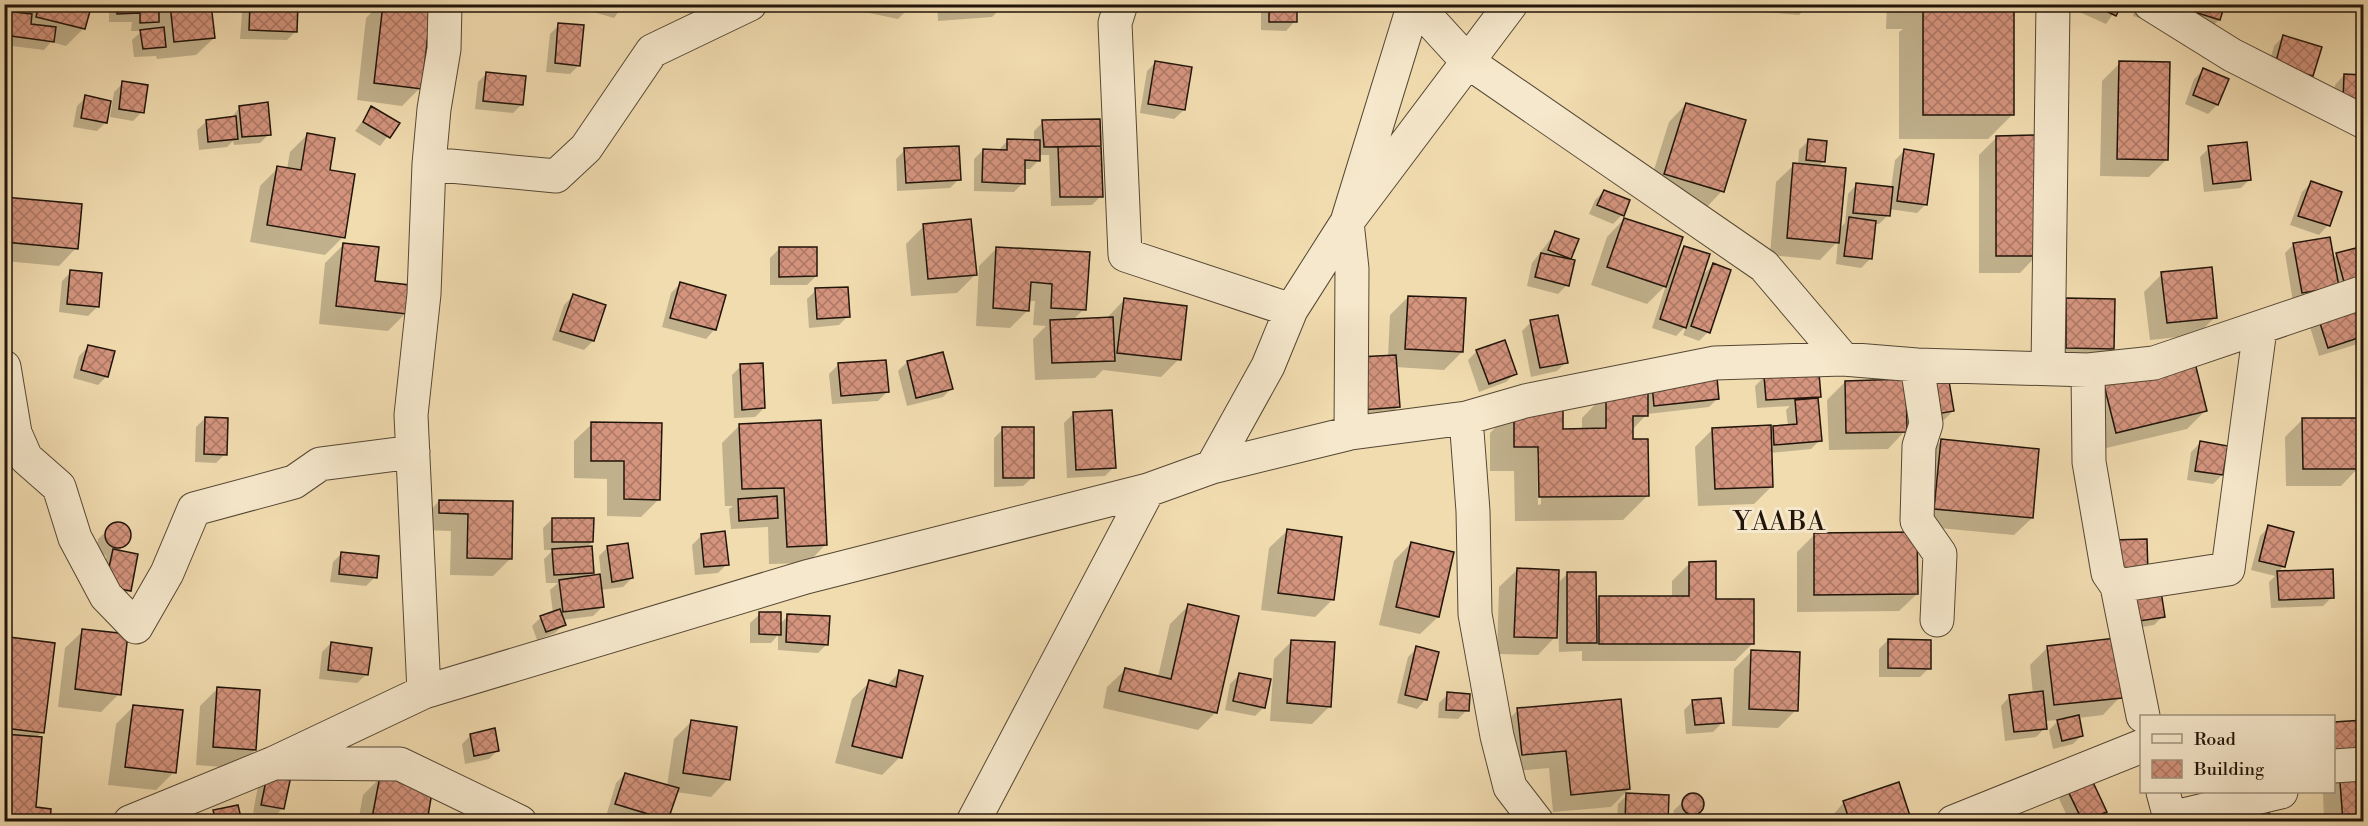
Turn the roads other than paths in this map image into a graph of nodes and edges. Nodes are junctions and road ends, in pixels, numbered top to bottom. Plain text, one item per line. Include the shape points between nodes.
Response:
1 (445, 4) edge
2 (750, 4) edge
3 (1121, 4) edge
4 (1415, 4) edge
5 (1511, 4) edge
6 (2053, 4) edge
7 (2150, 4) edge
8 (1468, 62) junction
9 (2364, 122) edge
10 (429, 164) junction
11 (1347, 222) junction
12 (2364, 292) edge
13 (1291, 310) junction
14 (2259, 329) junction
15 (1843, 359) junction
16 (1917, 365) junction
17 (4, 367) edge
18 (2048, 368) junction
19 (2088, 370) junction
20 (1466, 418) junction
21 (1350, 433) junction
22 (412, 452) junction
23 (1212, 467) junction
24 (1148, 490) junction
25 (2117, 585) junction
26 (1937, 620) dead end
27 (424, 692) junction
28 (2143, 715) edge
29 (2140, 747) edge
30 (273, 763) junction
31 (2364, 764) edge
32 (2335, 766) edge
33 (2163, 793) edge
34 (2276, 793) edge
35 (130, 822) edge
36 (520, 822) edge
37 (973, 822) edge
38 (1537, 822) edge
39 (1953, 822) edge
40 (2172, 822) edge
41 (2177, 822) edge

1 - 10 street via 444,49
2 - 10 street via 652,51 586,148 556,176
3 - 13 street via 1115,23 1125,255
4 - 8 street
4 - 11 street
5 - 8 street
6 - 18 street
7 - 9 street via 2232,55
8 - 11 street
8 - 15 street via 1764,266
10 - 22 street via 424,294 411,415
11 - 13 street
11 - 21 street via 1352,269
12 - 14 street
13 - 23 street via 1268,366
14 - 19 street via 2154,363
14 - 25 street via 2228,570
15 - 16 street
15 - 20 street via 1714,363 1525,401
16 - 18 street
16 - 26 street via 1926,424 1919,446 1917,521 1940,554
17 - 22 street via 15,433 26,458 59,487 75,538 106,596 136,627 167,573 194,509 294,482 320,464
18 - 19 street
19 - 25 street via 2088,462 2108,573
20 - 21 street
20 - 38 street via 1475,614 1510,787
21 - 23 street
22 - 27 street
23 - 24 street
24 - 27 street via 806,577
24 - 37 street
25 - 28 street
27 - 30 street
29 - 39 street
30 - 35 street
30 - 36 street via 400,764
31 - 32 street
33 - 40 street
34 - 41 street via 2182,814

